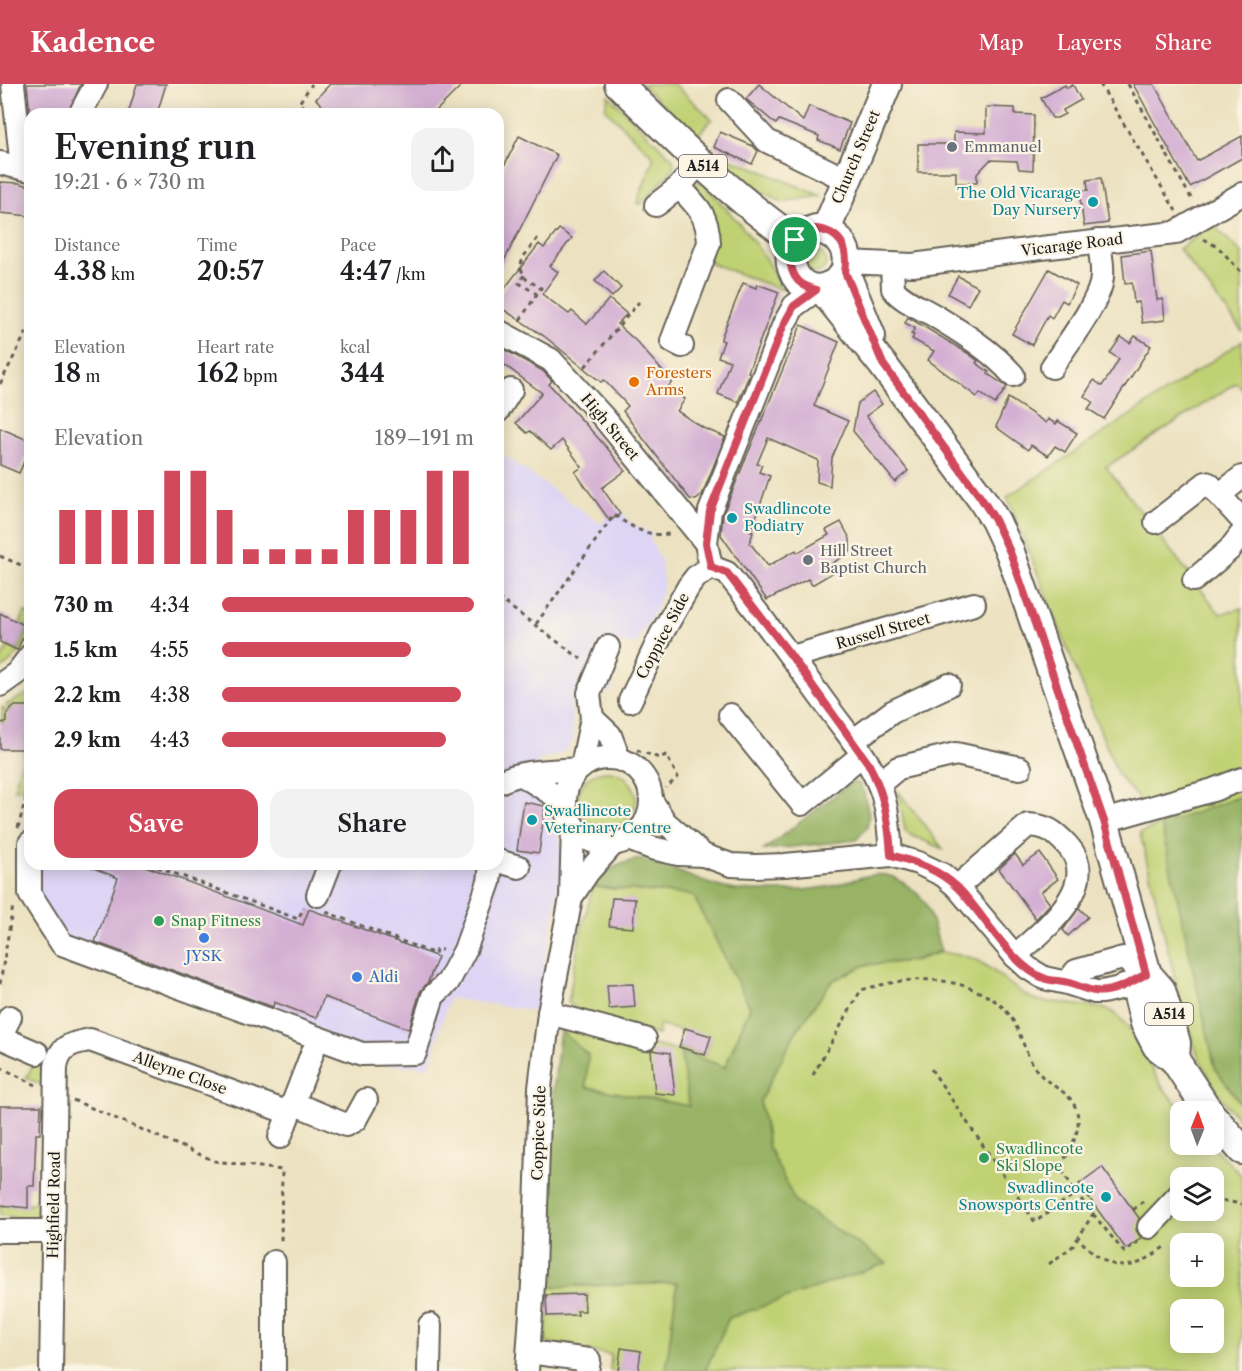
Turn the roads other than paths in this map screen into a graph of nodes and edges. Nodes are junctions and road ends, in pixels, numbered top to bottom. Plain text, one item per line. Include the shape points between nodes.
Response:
1 (13, 84) edge
2 (96, 84) edge
3 (619, 84) edge
4 (887, 84) edge
5 (729, 100) dead end
6 (83, 108) edge
7 (699, 163) junction
8 (17, 167) edge
9 (847, 180) junction
10 (680, 187) junction
11 (1242, 194) edge
12 (656, 205) dead end
13 (826, 230) junction
14 (795, 240) junction
15 (1098, 241) junction
16 (892, 265) junction
17 (846, 266) junction
18 (819, 290) junction
19 (504, 334) edge
20 (682, 346) dead end
21 (883, 364) junction
22 (1052, 367) dead end
23 (1013, 375) dead end
24 (511, 390) dead end
25 (504, 401) edge
26 (1242, 477) edge
27 (1214, 489) junction
28 (1242, 520) edge
29 (1156, 522) dead end
30 (1242, 533) edge
31 (706, 543) junction
32 (711, 567) junction
33 (1194, 580) dead end
34 (974, 604) dead end
35 (604, 656) road end
36 (792, 657) junction
37 (24, 664) edge
38 (0, 685) edge
39 (949, 686) dead end
40 (630, 701) dead end
41 (730, 714) dead end
42 (592, 718) junction
43 (858, 748) junction
44 (625, 752) junction
45 (581, 768) junction
46 (1020, 768) dead end
47 (522, 775) junction
48 (504, 779) edge
49 (1242, 779) edge
50 (879, 784) junction
51 (658, 798) junction
52 (565, 802) junction
53 (1104, 821) junction
54 (573, 825) junction
55 (621, 841) junction
56 (703, 855) junction
57 (891, 855) junction
58 (30, 870) edge
59 (327, 870) edge
60 (490, 870) edge
61 (957, 887) junction
62 (571, 898) junction
63 (313, 903) road end
64 (1015, 956) junction
65 (1146, 974) junction
66 (549, 1013) junction
67 (3, 1031) edge
68 (645, 1039) dead end
69 (70, 1044) joint
70 (313, 1051) dead end
71 (37, 1053) dead end
72 (366, 1100) dead end
73 (1202, 1101) edge
74 (291, 1108) junction
75 (1224, 1129) edge
76 (280, 1137) dead end
77 (1242, 1150) edge
78 (1170, 1205) edge
79 (1149, 1227) road end
80 (0, 1231) edge
81 (54, 1231) junction
82 (274, 1262) road end
83 (430, 1325) dead end
84 (528, 1362) edge
85 (51, 1371) edge
86 (274, 1371) edge
87 (429, 1371) edge
88 (587, 1371) edge

1 - 8 street
2 - 6 street
3 - 7 main road, A514
4 - 9 main road, Church Street
5 - 9 street via 767,141
7 - 10 street
7 - 14 main road, A514 via 758,215
9 - 13 main road, Church Street
10 - 12 street
10 - 20 street via 703,214 709,243 672,341
11 - 15 street, Vicarage Road via 1175,233
13 - 14 main road via 805,232
13 - 17 main road, A514 via 844,246
14 - 18 main road, A514 via 791,252 793,271 803,285
15 - 16 street, Vicarage Road
15 - 22 street via 1101,284
16 - 17 street, Vicarage Road via 872,262
16 - 23 street via 893,289 901,297 1000,360
17 - 18 main road via 836,283
17 - 21 main road, A514
18 - 21 main road, A514
18 - 31 street via 794,306 784,324 710,511
19 - 31 street, High Street via 551,360
21 - 53 main road, A514 via 981,498 1005,541
24 - 25 street
26 - 27 street
27 - 28 street
27 - 29 street via 1203,485
30 - 33 street via 1230,549
31 - 32 street
32 - 36 street via 727,573
32 - 40 street, Coppice Side via 689,586
34 - 36 street, Russell Street
35 - 42 street via 589,693
36 - 43 street
37 - 38 street
39 - 43 street via 892,712
41 - 43 street via 802,804
42 - 44 street
42 - 45 street
43 - 50 street
44 - 45 street
44 - 51 street
45 - 47 street
45 - 52 street via 570,781
46 - 50 street via 956,754 898,768
47 - 48 street
47 - 52 street
49 - 53 street
50 - 57 street via 888,815
51 - 55 street via 638,832
51 - 56 street via 665,822
52 - 54 street
53 - 65 main road, A514
54 - 55 street via 591,840
54 - 62 street, Coppice Side
55 - 56 street via 678,854
55 - 62 street, Coppice Side via 588,872
56 - 57 street via 754,866
57 - 61 street via 943,875
58 - 60 street via 30,894 62,944 362,1054 415,1053 433,996 448,982 465,950
59 - 63 street
61 - 64 street
61 - 64 street via 1028,825 1044,826 1074,853 1079,868 1076,888 1060,913
62 - 66 street, Coppice Side
64 - 65 street via 1044,978 1095,992 1120,987
65 - 73 main road, A514 via 1161,990 1176,1043 1175,1060
66 - 68 street
66 - 84 street, Coppice Side via 540,1088
67 - 71 street
69 - 74 street, Alleyne Close via 90,1041
69 - 81 street, Highfield Road via 60,1052 56,1067
70 - 74 street
72 - 74 street, Alleyne Close via 355,1120 346,1125
74 - 76 street
75 - 77 main road
78 - 79 street
80 - 81 street
81 - 85 street, Highfield Road
82 - 86 street
83 - 87 street
84 - 88 street via 589,1360

